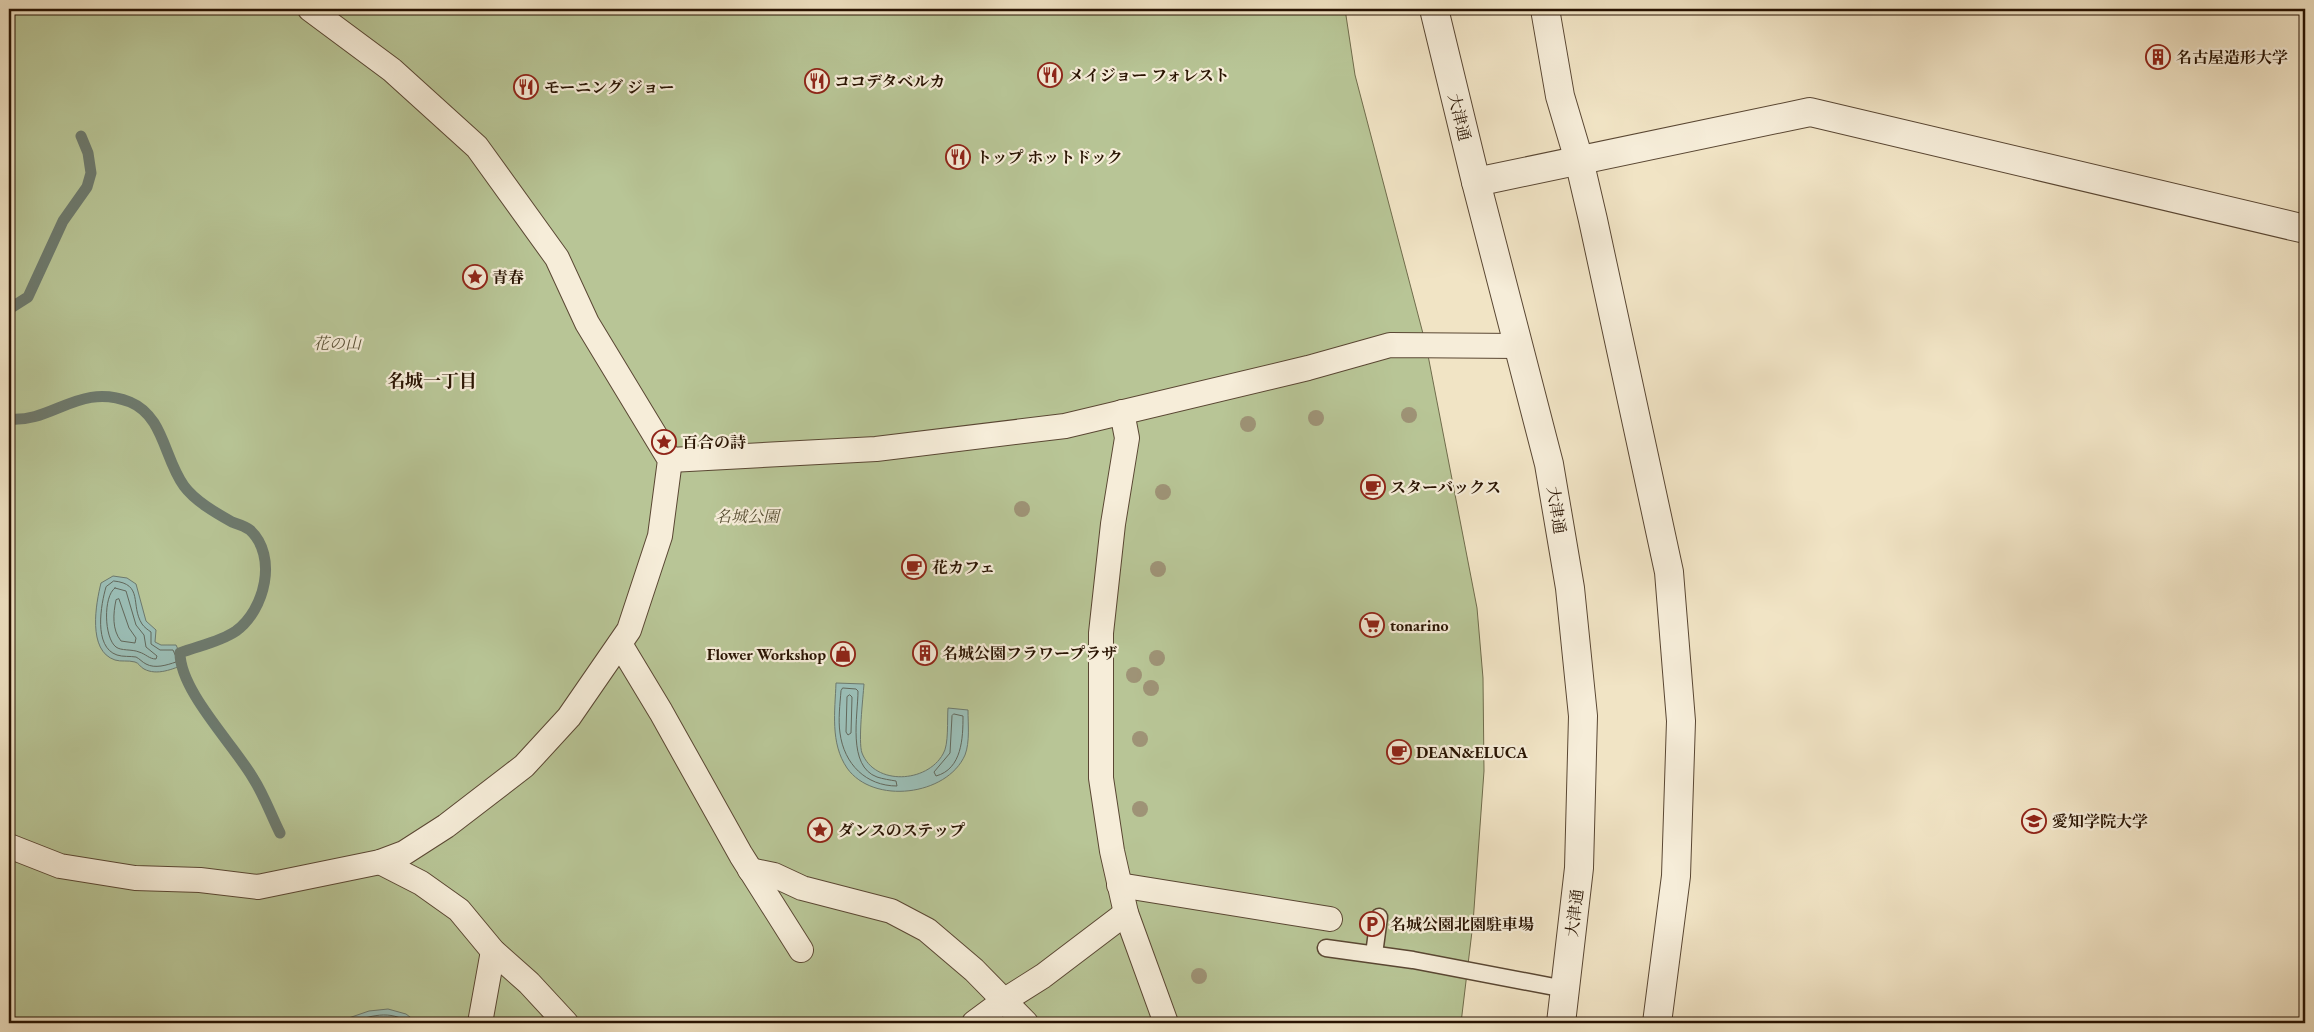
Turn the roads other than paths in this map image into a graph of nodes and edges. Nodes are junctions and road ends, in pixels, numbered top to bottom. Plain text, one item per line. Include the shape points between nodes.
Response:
1 (310, 9) edge
2 (1434, 9) edge
3 (1545, 9) edge
4 (1579, 160) junction
5 (1476, 182) junction
6 (2305, 229) edge
7 (1519, 346) junction
8 (1122, 412) junction
9 (670, 460) junction
10 (620, 644) junction
11 (9, 846) edge
12 (380, 862) junction
13 (750, 870) junction
14 (1120, 885) junction
15 (1126, 913) junction
16 (1379, 917) dead end
17 (1330, 919) dead end
18 (1326, 948) dead end
19 (801, 950) dead end
20 (493, 951) junction
21 (1374, 954) junction
22 (1565, 989) junction
23 (1005, 1000) junction
24 (480, 1023) edge
25 (566, 1023) edge
26 (974, 1023) edge
27 (1026, 1023) edge
28 (1166, 1023) edge
29 (1561, 1023) edge
30 (1657, 1023) edge

1 - 9 street via 392,70 476,148 557,258 587,323
2 - 5 street, 大津通
3 - 4 street via 1560,96
4 - 5 street
4 - 6 street via 1810,112
4 - 30 street via 1669,572 1680,721 1676,876
5 - 7 street, 大津通
7 - 8 street via 1390,345
7 - 22 street, 大津通 via 1549,464 1570,588 1583,716 1579,868
8 - 9 street via 1065,426 876,449
8 - 14 street via 1127,438 1113,524 1101,633 1100,684 1101,778
9 - 10 street via 660,536 629,630
10 - 12 street via 569,717 524,766 446,826 404,853
10 - 13 street
11 - 12 street via 60,866 135,878 200,880 258,887
12 - 20 street via 421,883 459,910
13 - 19 street
13 - 23 street via 774,875 802,888 891,911 927,930
14 - 15 street
14 - 17 street
15 - 23 street via 1043,976
15 - 28 street
16 - 21 lane
18 - 21 lane
20 - 24 street
20 - 25 street
21 - 22 lane
22 - 29 street, 大津通
23 - 26 street
23 - 27 street

